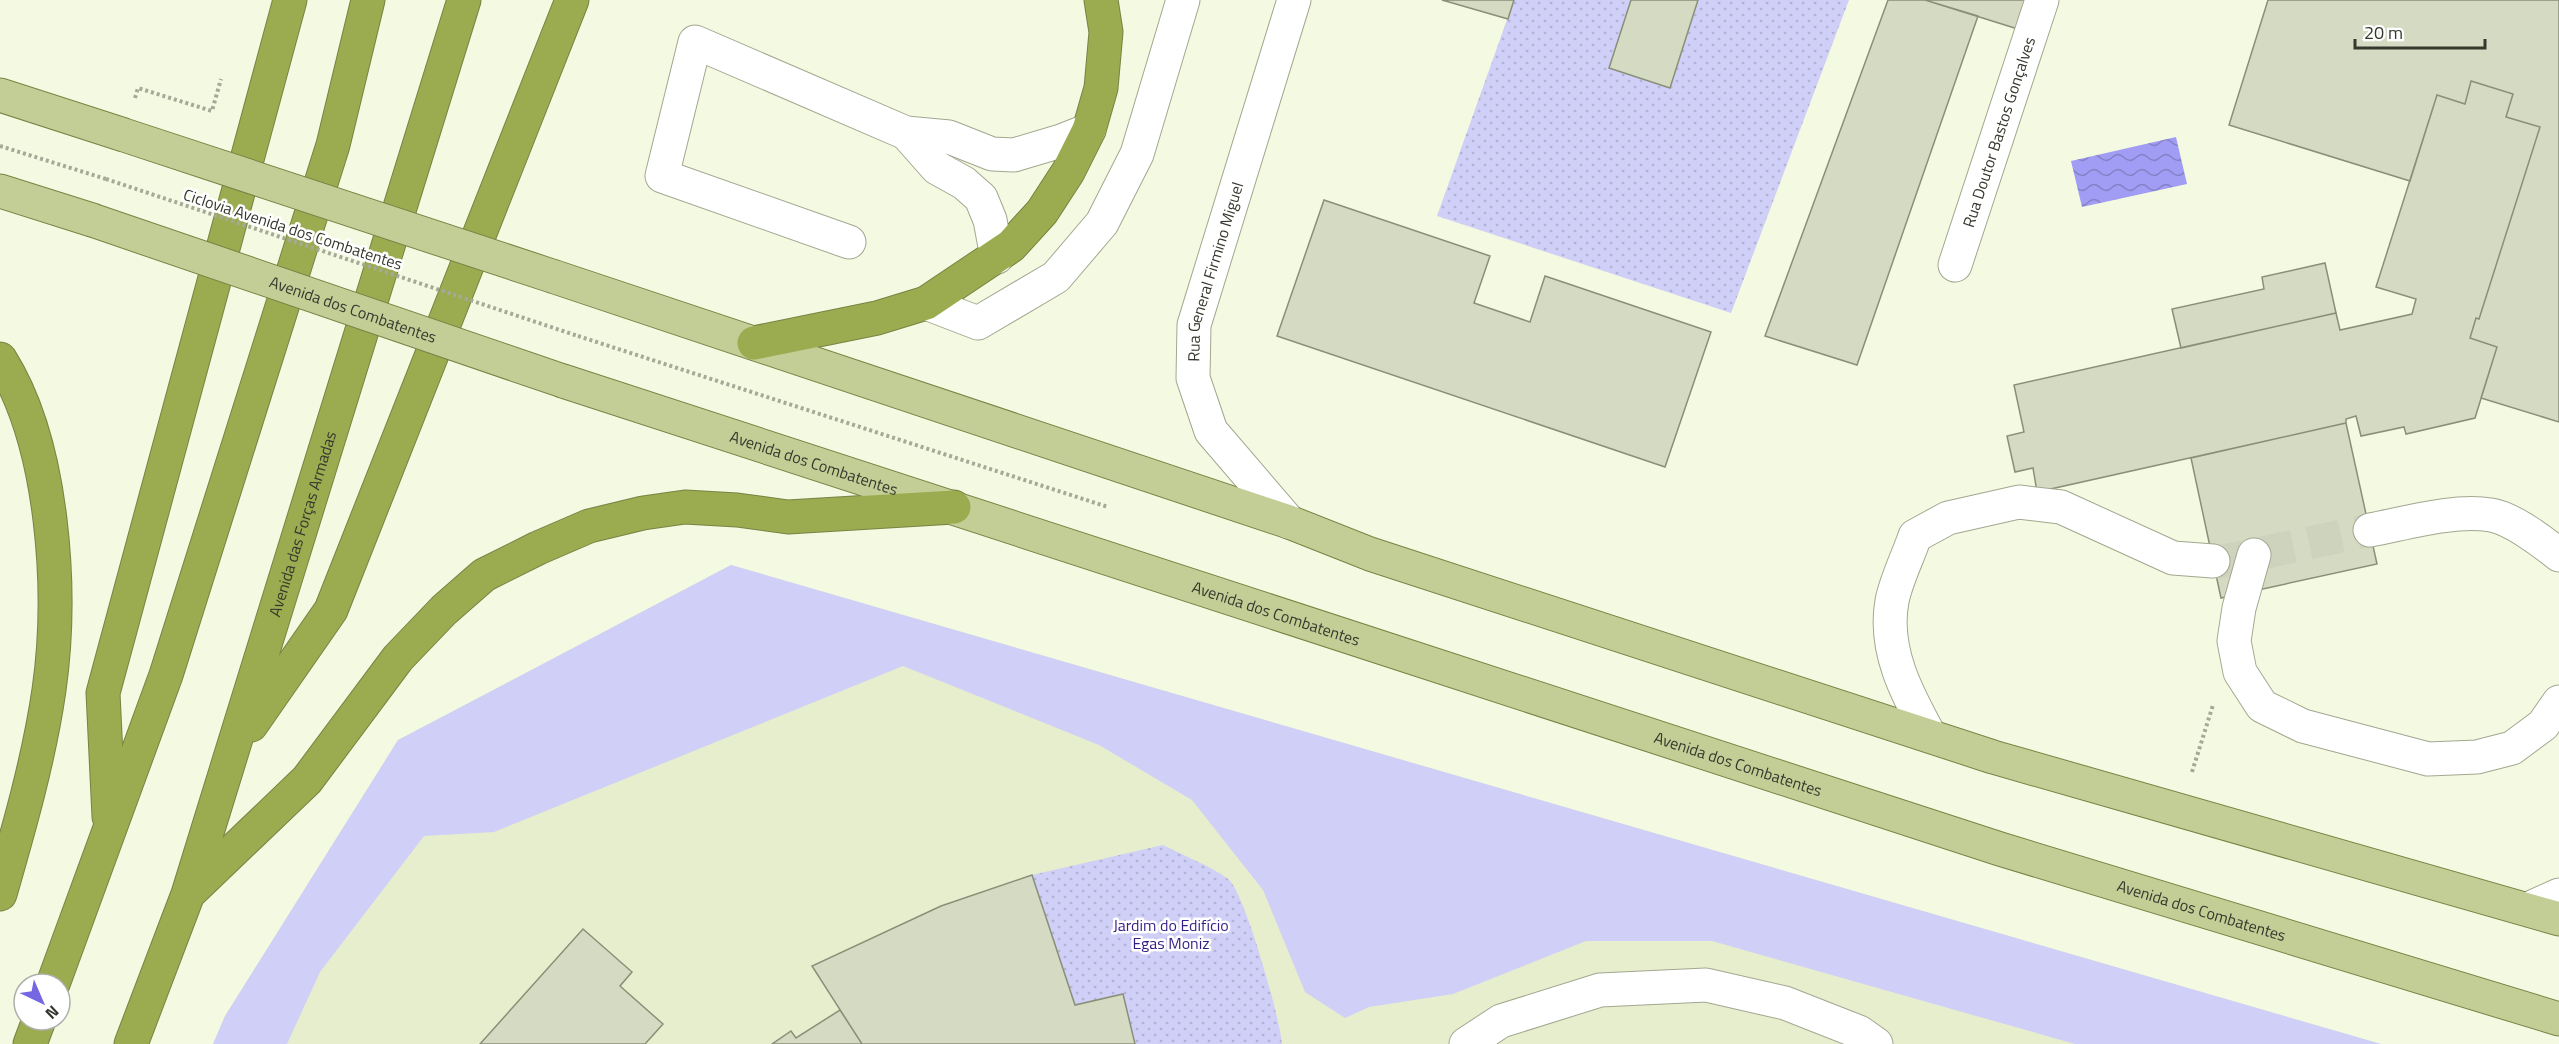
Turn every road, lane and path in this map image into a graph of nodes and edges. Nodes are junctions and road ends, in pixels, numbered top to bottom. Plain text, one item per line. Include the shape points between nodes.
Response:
1 (290, 0) edge
2 (368, 0) edge
3 (464, 0) edge
4 (572, 0) edge
5 (1101, 0) edge
6 (1183, 0) edge
7 (1294, 0) edge
8 (2042, 0) edge
9 (221, 79) dead end
10 (138, 88) dead end
11 (0, 94) edge
12 (1089, 130) junction
13 (906, 133) junction
14 (0, 146) edge
15 (0, 191) edge
16 (849, 242) dead end
17 (997, 257) junction
18 (1955, 265) dead end
19 (926, 303) junction
20 (578, 336) dead end
21 (754, 343) junction
22 (0, 358) edge
23 (954, 507) junction
24 (1289, 522) junction
25 (2370, 530) tunnel mouth
26 (2254, 555) dead end
27 (2559, 555) edge
28 (2213, 561) tunnel mouth
29 (2216, 697) dead end
30 (2559, 702) edge
31 (1930, 736) junction
32 (233, 752) junction
33 (2180, 810) junction
34 (109, 831) junction
35 (0, 894) edge
36 (188, 894) junction
37 (2559, 895) edge
38 (2528, 909) junction
39 (2559, 919) edge
40 (56, 972) edge
41 (2559, 1019) edge
42 (131, 1044) edge
43 (1466, 1044) edge
44 (1876, 1044) edge

1 - 34 highway via 103,693
2 - 34 highway via 333,145 271,348 166,675
3 - 32 highway, Avenida das Forças Armadas
4 - 32 highway via 331,610
5 - 12 highway via 1106,32 1101,88
6 - 19 street via 1137,154 1102,223 1056,277 978,323
7 - 24 street, Rua General Firmino Miguel via 1194,325 1193,378 1211,431
8 - 18 street, Rua Doutor Bastos Gonçalves
9 - 10 path via 212,111
11 - 21 main road, bridge
12 - 13 street via 1014,155 992,154 949,137
12 - 17 highway via 1042,212
13 - 16 street via 695,42 662,176
13 - 17 street via 937,168 981,198
14 - 20 path, Ciclovia Avenida dos Combatentes, bridge
15 - 23 main road, Avenida dos Combatentes, bridge via 563,381
17 - 19 highway
19 - 21 highway via 877,318
21 - 24 main road
22 - 35 highway via 30,419 42,469 50,521 54,640 49,692
23 - 36 highway via 788,517 685,507 589,526 537,548 484,575 444,609 398,658 307,780
23 - 41 main road, Avenida dos Combatentes via 2000,849
24 - 31 main road via 1370,554
25 - 27 street via 2440,516 2492,515 2537,537
26 - 30 street via 2234,641 2240,672 2262,706 2303,726 2428,759 2477,757 2512,748 2543,725
28 - 31 street via 2174,558 2061,507 2019,502 1948,518 1915,536 1892,600 1889,637 1906,692
29 - 33 path
31 - 33 main road
32 - 36 highway, Avenida das Forças Armadas
33 - 38 main road
34 - 40 highway
36 - 42 highway, Avenida das Forças Armadas
37 - 38 street
38 - 39 main road
43 - 44 street via 1501,1021 1600,990 1706,985 1785,1003 1859,1032

